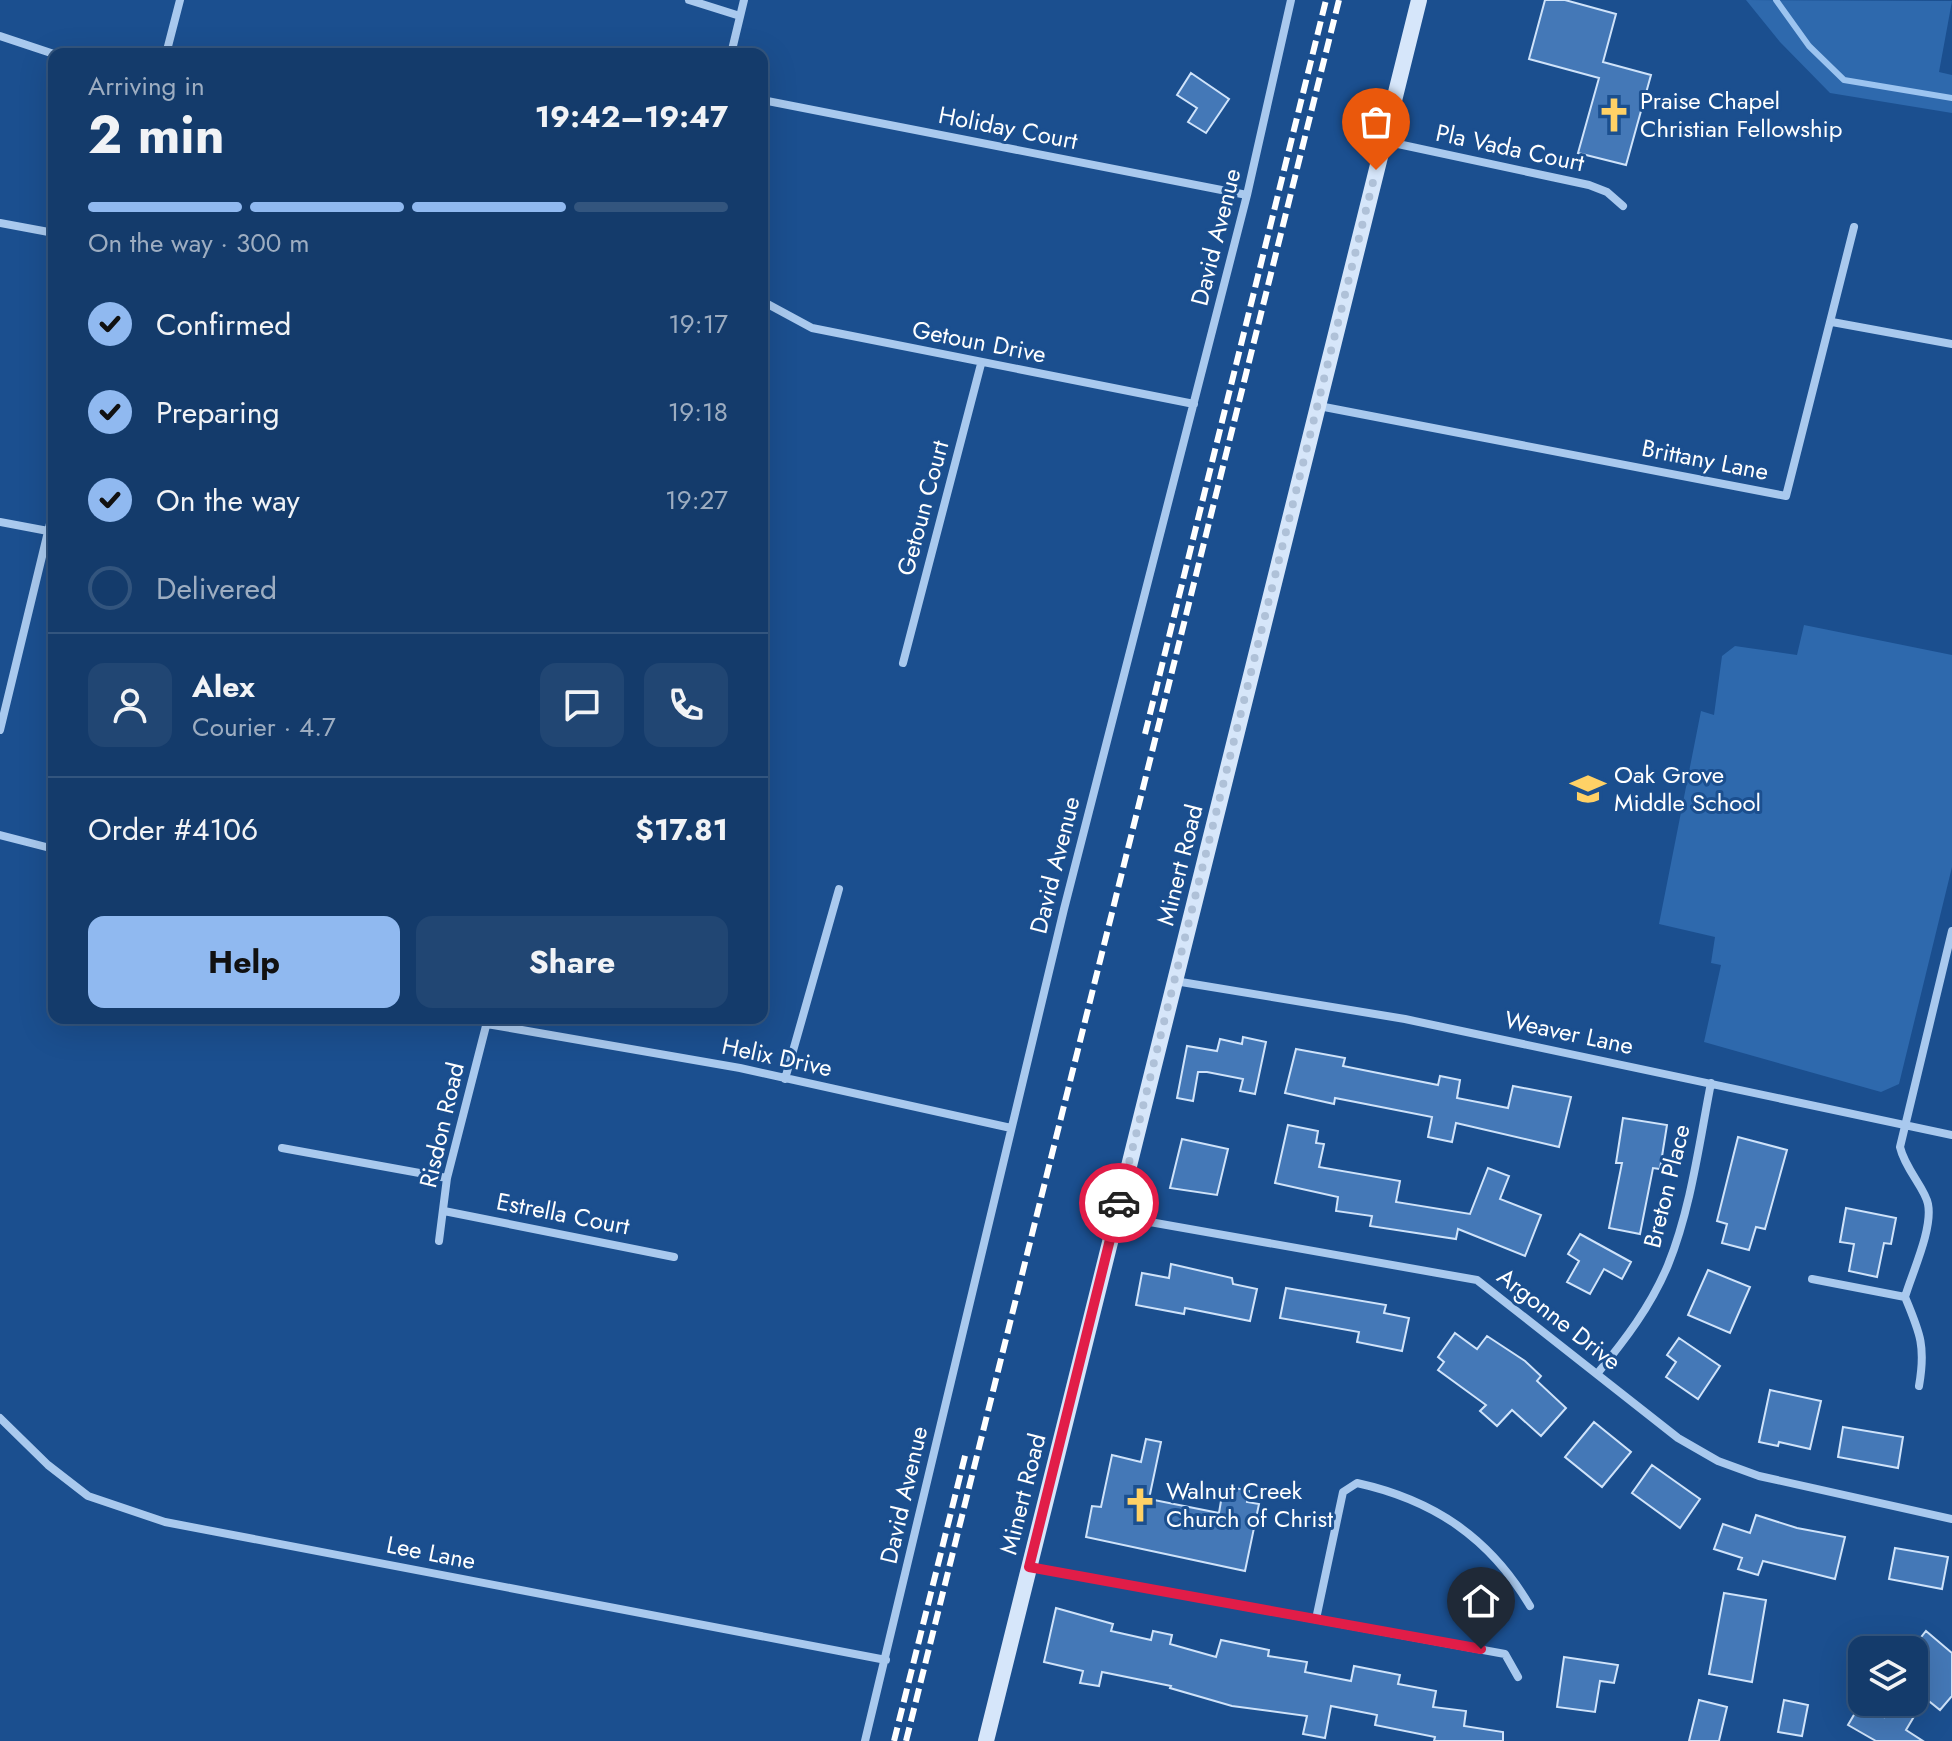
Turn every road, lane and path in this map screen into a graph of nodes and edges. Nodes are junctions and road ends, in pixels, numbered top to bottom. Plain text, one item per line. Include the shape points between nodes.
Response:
1 (180, 0) edge
2 (689, 0) edge
3 (744, 0) edge
4 (1291, 0) edge
5 (1419, 0) edge
6 (740, 16) junction
7 (0, 36) edge
8 (168, 48) edge
9 (732, 48) edge
10 (48, 52) edge
11 (768, 101) edge
12 (1384, 141) junction
13 (1247, 195) junction
14 (1623, 206) dead end
15 (0, 223) edge
16 (1854, 227) dead end
17 (48, 232) edge
18 (768, 304) edge
19 (1832, 322) junction
20 (1952, 344) edge
21 (981, 364) junction
22 (1194, 404) junction
23 (1319, 406) junction
24 (0, 522) edge
25 (48, 531) joint
26 (903, 663) dead end
27 (0, 730) edge
28 (0, 835) edge
29 (48, 847) edge
30 (839, 889) dead end
31 (1952, 931) edge
32 (1175, 981) junction
33 (486, 1024) edge
34 (502, 1024) edge
35 (785, 1079) junction
36 (1711, 1083) junction
37 (1903, 1126) junction
38 (1011, 1128) junction
39 (1952, 1135) edge
40 (282, 1148) dead end
41 (447, 1178) junction
42 (444, 1211) junction
43 (1116, 1216) junction
44 (439, 1241) dead end
45 (674, 1257) dead end
46 (1812, 1279) dead end
47 (1905, 1297) junction
48 (1597, 1374) junction
49 (1919, 1386) dead end
50 (0, 1418) edge
51 (1952, 1519) edge
52 (1029, 1567) junction
53 (1530, 1606) dead end
54 (1316, 1619) junction
55 (886, 1660) junction
56 (1518, 1677) dead end
57 (865, 1741) edge
58 (986, 1741) edge

1 - 8 street
2 - 6 street
3 - 6 street
4 - 13 street, David Avenue
5 - 12 street, Minert Road
6 - 9 street
7 - 10 street
11 - 13 street, Holiday Court
12 - 14 street, Pla Vada Court via 1589,185
12 - 23 street, Minert Road
13 - 22 street, David Avenue
15 - 17 street
16 - 19 street
18 - 21 street, Getoun Drive via 812,328
19 - 20 street
19 - 23 street, Brittany Lane via 1786,496
21 - 22 street, Getoun Drive
21 - 26 street, Getoun Court
22 - 38 street, David Avenue
23 - 32 street, Minert Road
24 - 25 street
25 - 27 street
28 - 29 street
30 - 35 street
31 - 37 street
32 - 36 street, Weaver Lane via 1405,1019
32 - 43 street, Minert Road
33 - 41 street, Risdon Road
34 - 35 street, Helix Drive
35 - 38 street, Helix Drive
36 - 37 street, Weaver Lane
36 - 48 street, Breton Place via 1685,1213 1668,1265 1646,1309
37 - 39 street, Weaver Lane
37 - 47 street via 1903,1163 1928,1203 1924,1241
38 - 55 street, David Avenue
40 - 41 street
41 - 42 street, Risdon Road
42 - 44 street, Risdon Road
42 - 45 street, Estrella Court
43 - 48 street, Argonne Drive via 1477,1280
43 - 52 street, Minert Road
46 - 47 street
47 - 49 street via 1925,1355
48 - 51 street, Argonne Drive via 1678,1438 1718,1461 1759,1476
50 - 55 street, Lee Lane via 88,1496 165,1522
52 - 54 street
52 - 58 street, Minert Road
53 - 54 street via 1511,1573 1453,1521 1400,1493 1357,1483 1343,1492
54 - 56 street via 1505,1654
55 - 57 street, David Avenue

